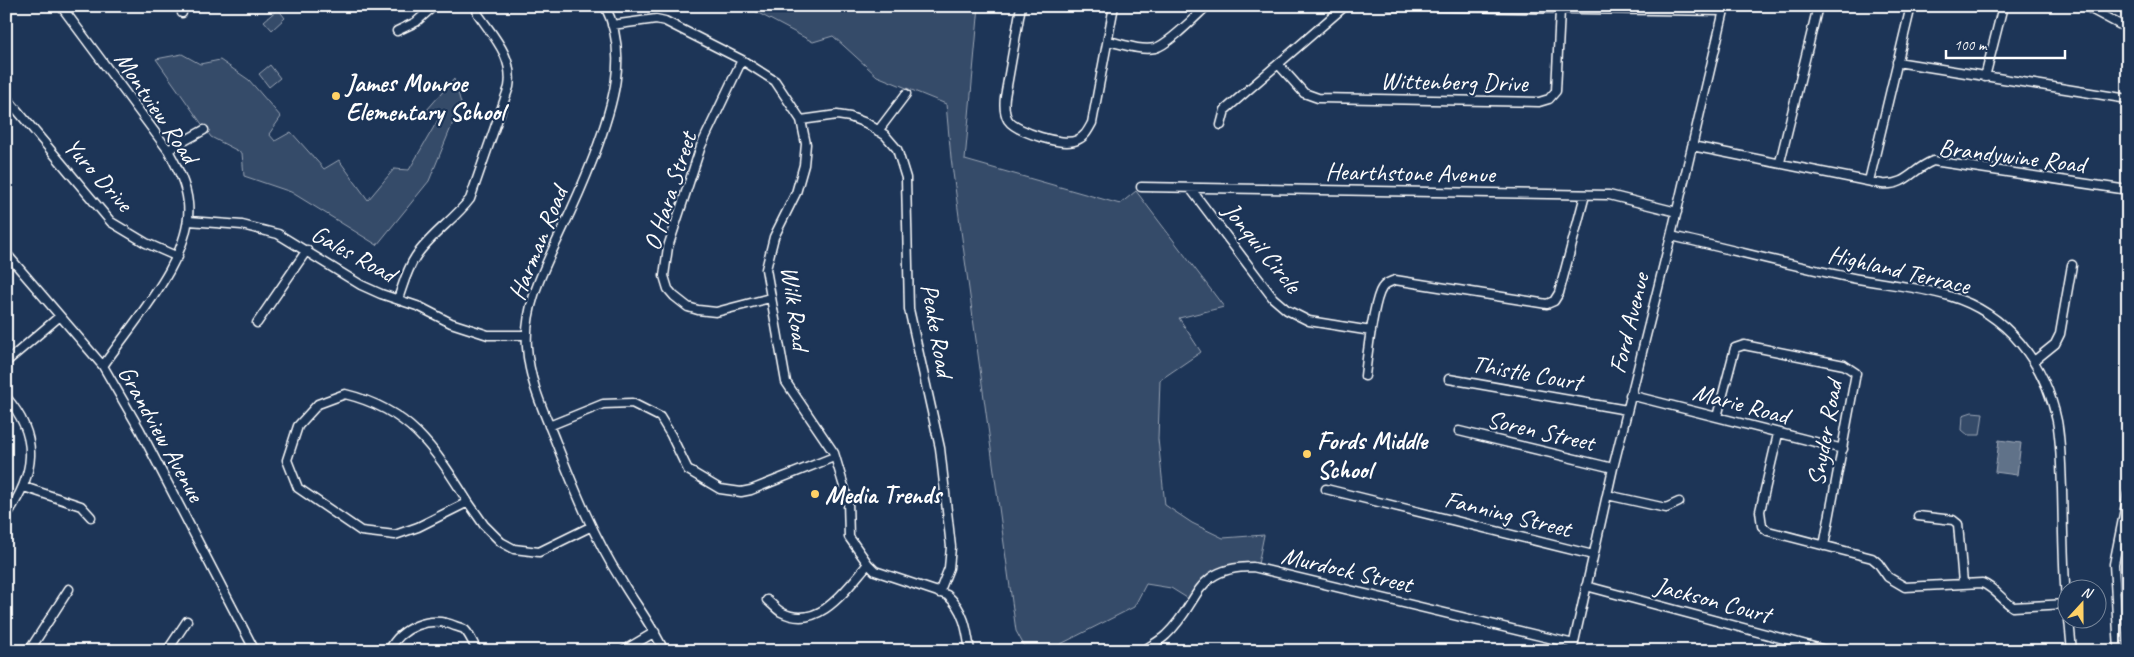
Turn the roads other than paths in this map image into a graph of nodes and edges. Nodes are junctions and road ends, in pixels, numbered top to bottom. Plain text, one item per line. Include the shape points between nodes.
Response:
1 (61, 6) edge
2 (434, 6) edge
3 (476, 6) edge
4 (605, 6) edge
5 (1021, 6) edge
6 (1114, 6) edge
7 (1207, 6) edge
8 (1345, 6) edge
9 (1390, 6) edge
10 (1818, 6) edge
11 (1910, 6) edge
12 (2003, 6) edge
13 (2084, 6) edge
14 (1725, 9) edge
15 (1560, 10) junction
16 (612, 24) junction
17 (2128, 29) edge
18 (398, 31) dead end
19 (1108, 41) junction
20 (742, 60) junction
21 (1897, 62) junction
22 (1279, 65) junction
23 (1985, 77) junction
24 (906, 94) dead end
25 (6, 97) edge
26 (2128, 99) edge
27 (801, 120) junction
28 (1221, 125) dead end
29 (204, 130) dead end
30 (878, 131) junction
31 (1692, 146) junction
32 (168, 150) junction
33 (1780, 162) junction
34 (1869, 181) junction
35 (1141, 186) dead end
36 (1190, 188) junction
37 (2128, 190) edge
38 (1585, 195) junction
39 (1676, 212) junction
40 (189, 221) junction
41 (1671, 236) junction
42 (306, 250) junction
43 (6, 253) edge
44 (178, 257) junction
45 (2072, 265) dead end
46 (770, 298) junction
47 (398, 300) junction
48 (60, 316) junction
49 (257, 322) dead end
50 (1371, 331) junction
51 (526, 335) junction
52 (2034, 361) junction
53 (6, 362) edge
54 (103, 366) junction
55 (1364, 376) dead end
56 (1449, 379) dead end
57 (1630, 395) junction
58 (6, 397) edge
59 (1627, 410) junction
60 (1717, 417) junction
61 (549, 426) junction
62 (1459, 431) dead end
63 (1778, 434) junction
64 (1842, 449) junction
65 (834, 457) junction
66 (1613, 468) junction
67 (24, 487) junction
68 (1326, 488) dead end
69 (2128, 494) edge
70 (1607, 495) junction
71 (468, 502) junction
72 (1680, 502) dead end
73 (6, 516) edge
74 (1918, 516) dead end
75 (90, 517) dead end
76 (590, 527) junction
77 (1824, 546) junction
78 (1593, 555) junction
79 (868, 564) junction
80 (2065, 580) edge
81 (1963, 583) junction
82 (1586, 586) junction
83 (69, 590) dead end
84 (939, 593) junction
85 (767, 600) dead end
86 (2056, 605) edge
87 (187, 622) dead end
88 (2070, 630) edge
89 (655, 632) junction
90 (1573, 647) edge
91 (29, 651) edge
92 (167, 651) edge
93 (255, 651) edge
94 (389, 651) edge
95 (477, 651) edge
96 (624, 651) edge
97 (664, 651) edge
98 (970, 651) edge
99 (1143, 651) edge
100 (1829, 651) edge
101 (2072, 651) edge
102 (2119, 651) edge

1 - 32 street, Montview Road
2 - 18 street via 416,22
3 - 47 street via 508,60 509,87 470,199 417,255
4 - 16 street, Harman Road
5 - 19 street via 1004,110 1008,121 1033,134 1065,143 1076,141 1087,133 1092,123
6 - 19 street
7 - 19 street via 1156,48
8 - 22 street
9 - 15 street
10 - 33 street
11 - 21 street
12 - 23 street
13 - 17 street
14 - 15 street
14 - 31 street, Ford Avenue
15 - 22 street, Wittenberg Drive via 1556,91 1549,99 1539,102 1318,98 1304,93
16 - 20 street, Wilk Road via 656,19
16 - 51 street, Harman Road via 617,70 608,117 576,202 539,280
20 - 27 street, Wilk Road via 775,81
20 - 46 street, O Hara Street via 702,146 668,247 664,276 674,296 698,310 716,312
21 - 23 street
21 - 34 street
22 - 28 street via 1225,110
23 - 26 street
24 - 30 street
25 - 44 street, Yuro Drive via 111,222 146,244
27 - 30 street, Peake Road via 837,115 866,123
27 - 46 street, Wilk Road via 806,144 804,165 796,193 774,237 766,269
29 - 32 street
30 - 84 street, Peake Road via 897,148 906,178 909,309 940,448 951,547 949,568
31 - 33 street, Brandywine Road
31 - 39 street, Ford Avenue
32 - 40 street, Montview Road via 181,174
33 - 34 street, Brandywine Road
34 - 37 street, Brandywine Road via 1893,185 1933,161
35 - 36 street, Hearthstone Avenue
36 - 38 street, Hearthstone Avenue
36 - 50 street, Jonquil Circle via 1273,298 1287,310 1309,321
38 - 39 street, Hearthstone Avenue via 1609,195
38 - 50 street via 1559,293 1554,301 1547,304 1395,280 1380,290
39 - 41 street, Ford Avenue
40 - 42 street, Gales Road via 259,228 278,234
40 - 44 street, Montview Road
41 - 52 street, Highland Terrace via 1849,277 1949,296 1987,314 2011,332
41 - 57 street, Ford Avenue
42 - 47 street, Gales Road via 361,285
42 - 49 street
43 - 48 street, Grandview Avenue
44 - 54 street, Montview Road
45 - 52 street via 2060,334 2055,344
46 - 65 street, Wilk Road via 786,382
47 - 51 street, Gales Road via 488,336
48 - 53 street
48 - 54 street, Grandview Avenue
50 - 55 street
51 - 61 street, Harman Road via 530,375
52 - 80 street, Highland Terrace via 2057,421 2061,451
54 - 93 street, Grandview Avenue via 140,430
56 - 59 street, Thistle Court
57 - 59 street, Ford Avenue
57 - 60 street, Marie Road
58 - 67 street via 22,418 30,446 30,466
59 - 66 street, Ford Avenue
60 - 63 street, Marie Road
60 - 64 street, Snyder Road via 1734,348 1738,345 1844,365 1856,373 1856,378
61 - 65 street via 602,404 632,403 660,417 688,470 720,490 751,490
61 - 76 street, Harman Road
62 - 66 street, Soren Street
63 - 64 street, Marie Road
63 - 77 street via 1760,511 1762,526 1785,537
64 - 77 street, Snyder Road
65 - 79 street, Wilk Road via 848,500 849,537
66 - 70 street, Ford Avenue
67 - 73 street
67 - 75 street via 81,506
68 - 78 street, Fanning Street
69 - 102 street via 2114,564
70 - 72 street via 1666,508
70 - 78 street, Ford Avenue
71 - 71 street via 440,458 406,421 362,398 345,394 318,404 298,426 287,460 298,488 361,530 395,535
71 - 76 street via 484,525 501,542 514,549 540,552
74 - 81 street via 1953,520 1958,524
76 - 89 street, Harman Road
77 - 81 street via 1872,558 1888,577 1905,587
78 - 82 street, Ford Avenue
79 - 84 street, Wilk Road via 875,571
79 - 85 street via 832,606 816,614 800,618 781,612
81 - 86 street via 1991,586 2013,607
82 - 90 street, Ford Avenue
82 - 100 street, Jackson Court
83 - 91 street
84 - 98 street, Wilk Road via 951,599 961,611
87 - 92 street
88 - 101 street
89 - 96 street
89 - 97 street, Harman Road
90 - 99 street, Murdock Street via 1253,568 1237,567 1219,572 1203,583 1166,636
94 - 95 street via 408,629 429,622 447,622 465,630

